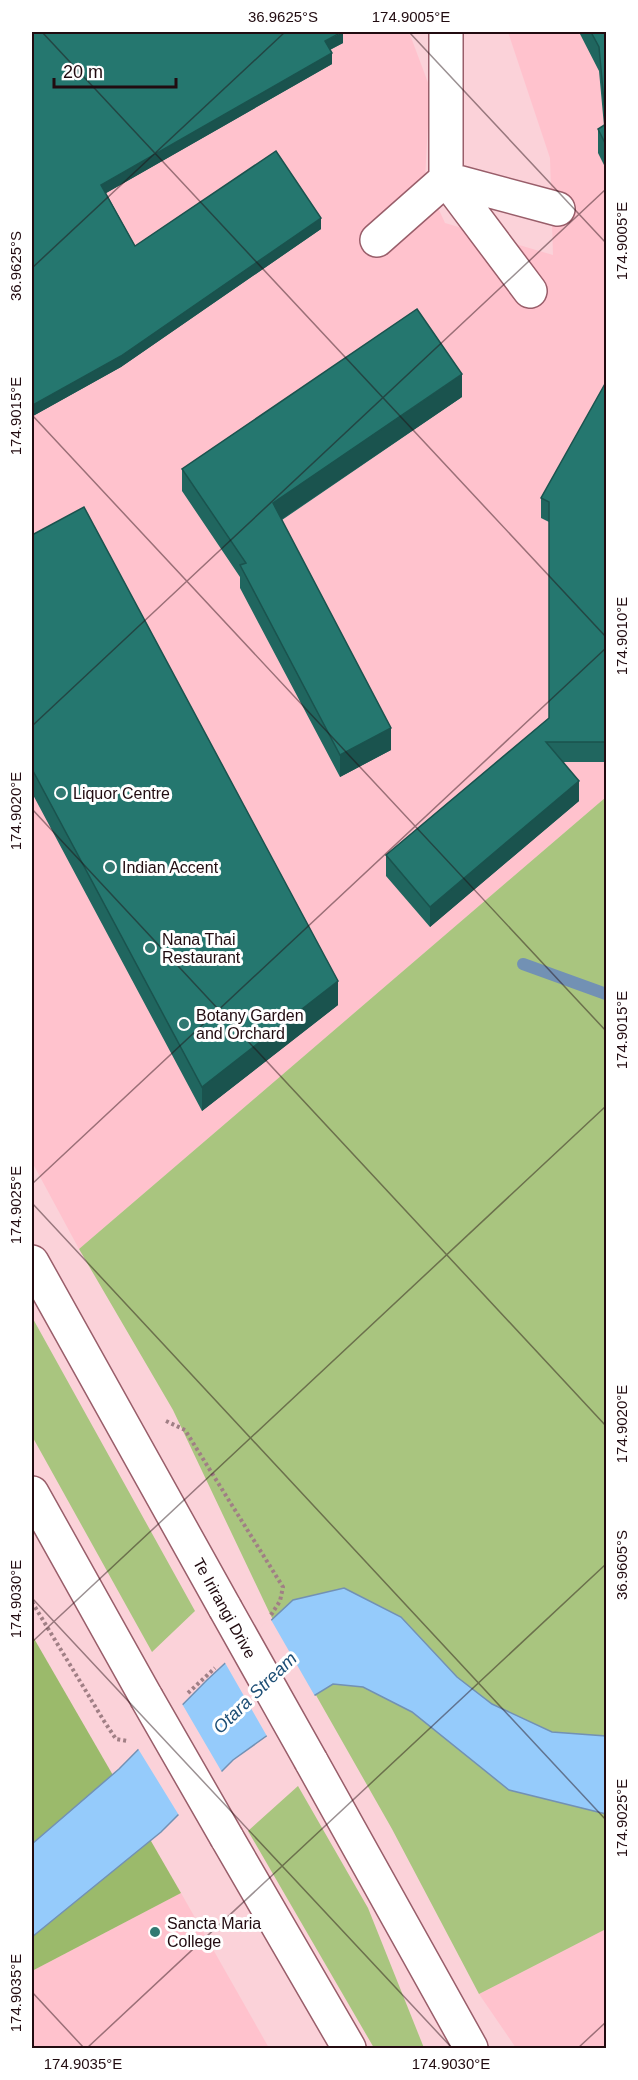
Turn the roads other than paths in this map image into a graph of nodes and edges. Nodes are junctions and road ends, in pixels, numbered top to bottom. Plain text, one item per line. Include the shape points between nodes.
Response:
1 (446, 32) edge
2 (446, 179) junction
3 (558, 209) dead end
4 (376, 240) dead end
5 (530, 291) dead end
6 (32, 1262) edge
7 (32, 1493) edge
8 (349, 2049) edge
9 (471, 2049) edge

1 - 2 main road
2 - 3 main road
2 - 4 main road
2 - 5 main road
6 - 9 main road, Te Irirangi Drive, bridge
7 - 8 main road, bridge

